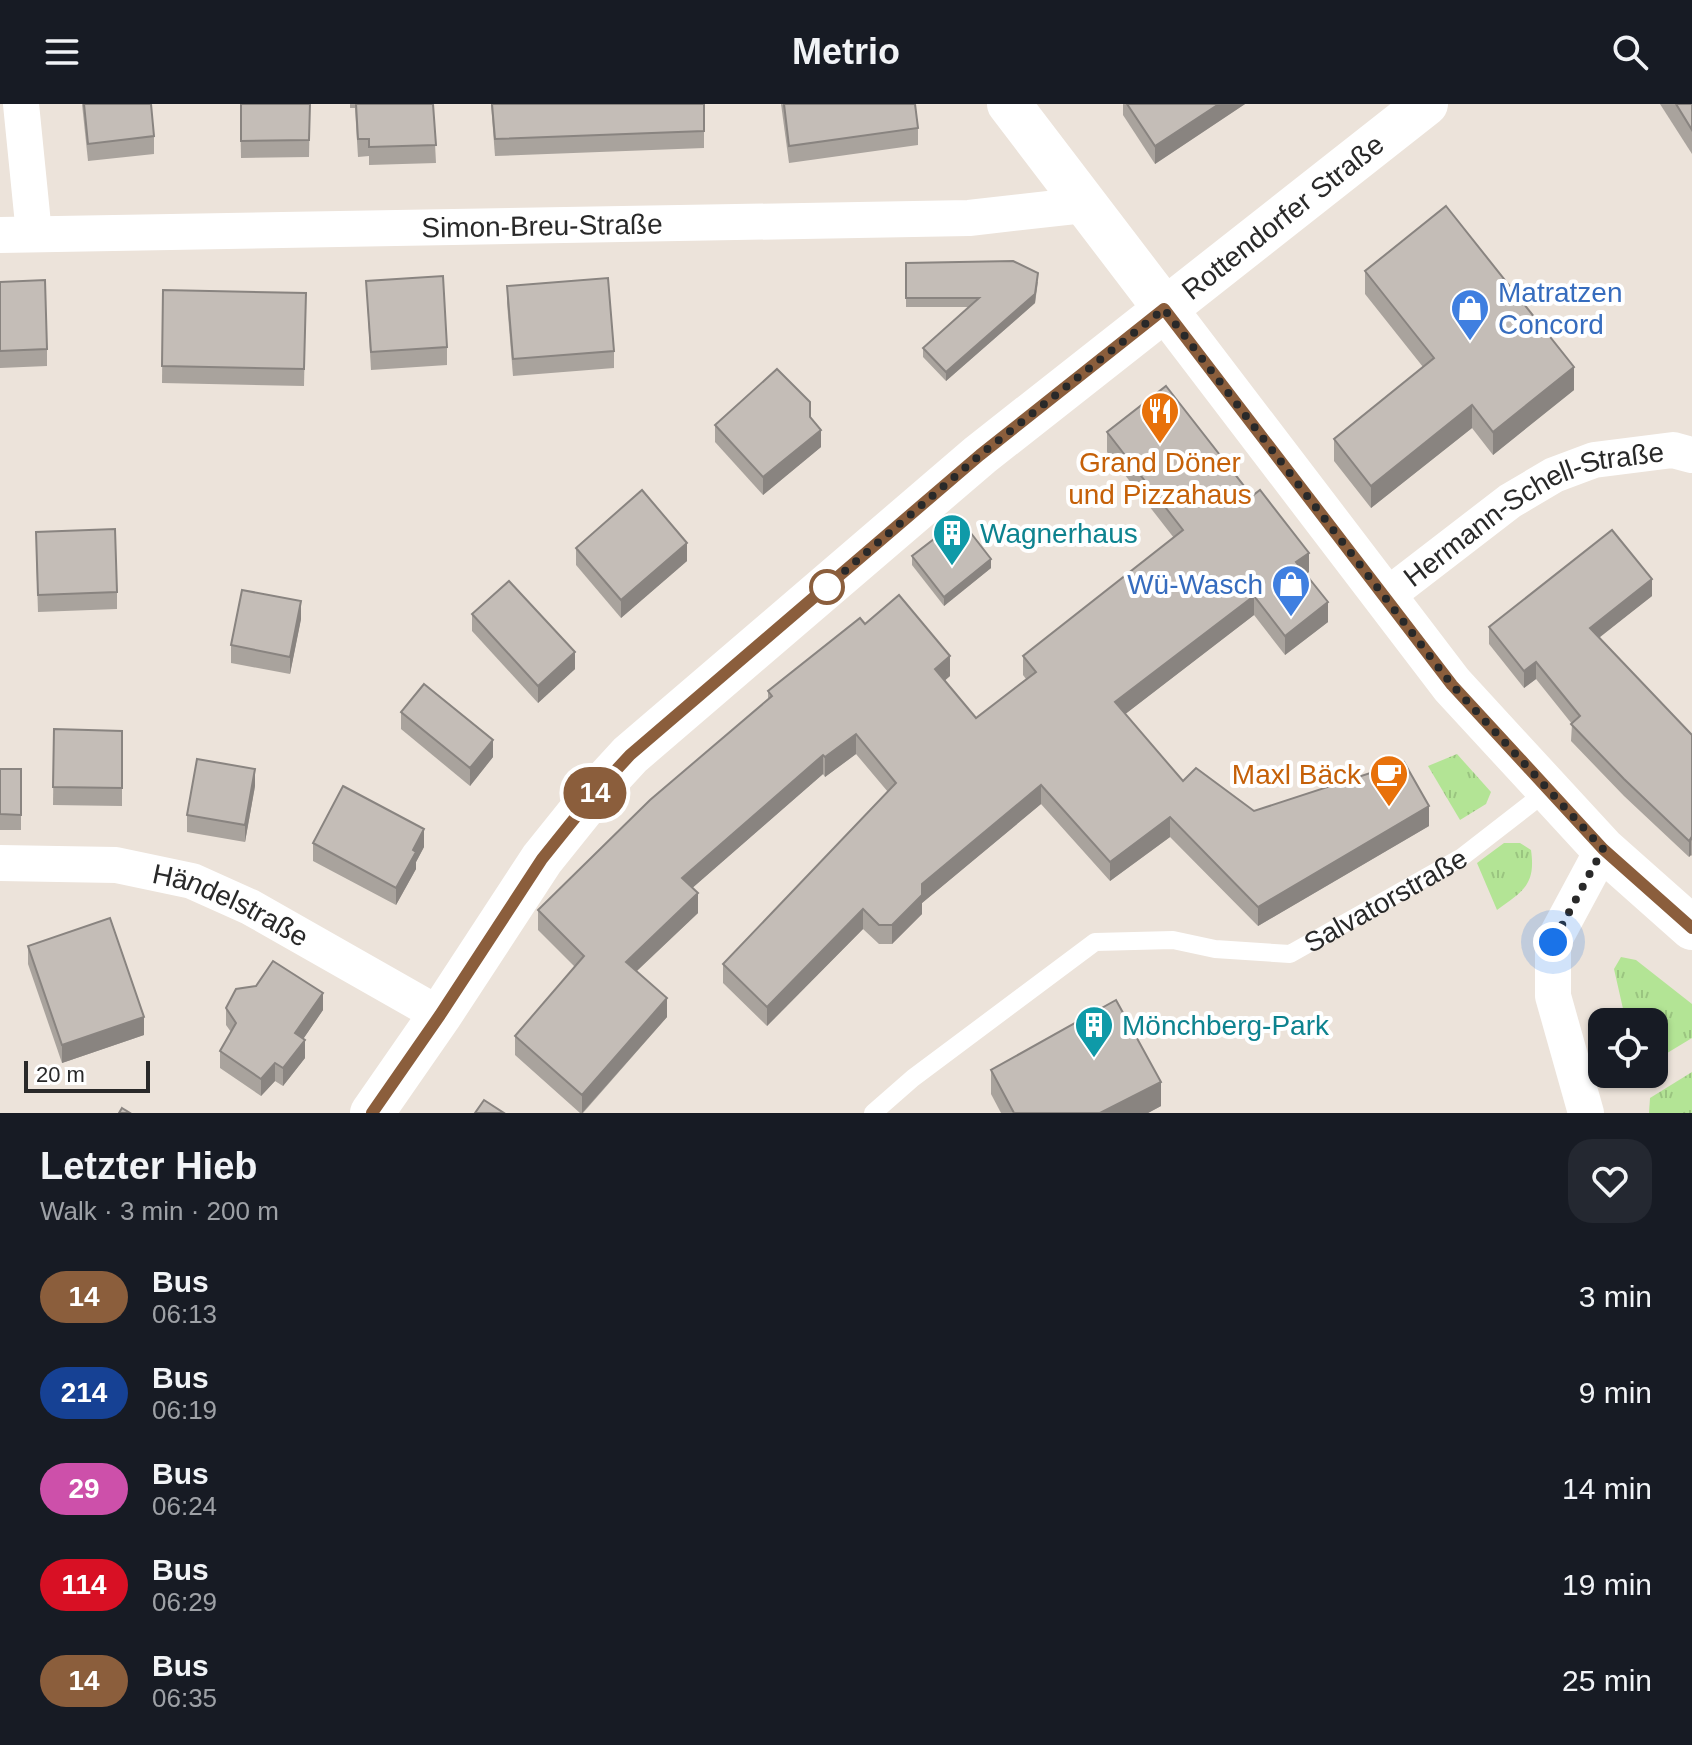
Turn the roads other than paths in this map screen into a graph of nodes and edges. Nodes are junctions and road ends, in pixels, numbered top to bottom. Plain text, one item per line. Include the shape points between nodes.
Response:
1 (21, 104) edge
2 (1009, 104) edge
3 (1426, 104) edge
4 (1084, 205) junction
5 (17, 234) edge
6 (1164, 309) junction
7 (1692, 455) edge
8 (1384, 598) junction
9 (1547, 791) junction
10 (1603, 849) junction
11 (0, 863) edge
12 (1692, 928) edge
13 (440, 1015) junction
14 (372, 1113) edge
15 (873, 1113) edge
16 (1586, 1113) edge

1 - 5 street
2 - 4 street
3 - 6 street, Rottendorfer Straße
4 - 5 street, Simon-Breu-Straße via 969,218
4 - 6 street
6 - 8 street
6 - 13 street, Rottendorfer Straße via 980,455 630,755 542,859
7 - 8 street, Hermann-Schell-Straße via 1673,450 1594,460 1554,475 1510,501
8 - 9 street via 1452,685
9 - 10 street
9 - 15 lane, Salvatorstraße via 1462,857 1290,954 1173,940 1095,942
10 - 12 street
10 - 16 street via 1553,942 1553,996
11 - 13 street, Händelstraße via 116,865 192,881 250,907
13 - 14 street, Rottendorfer Straße

